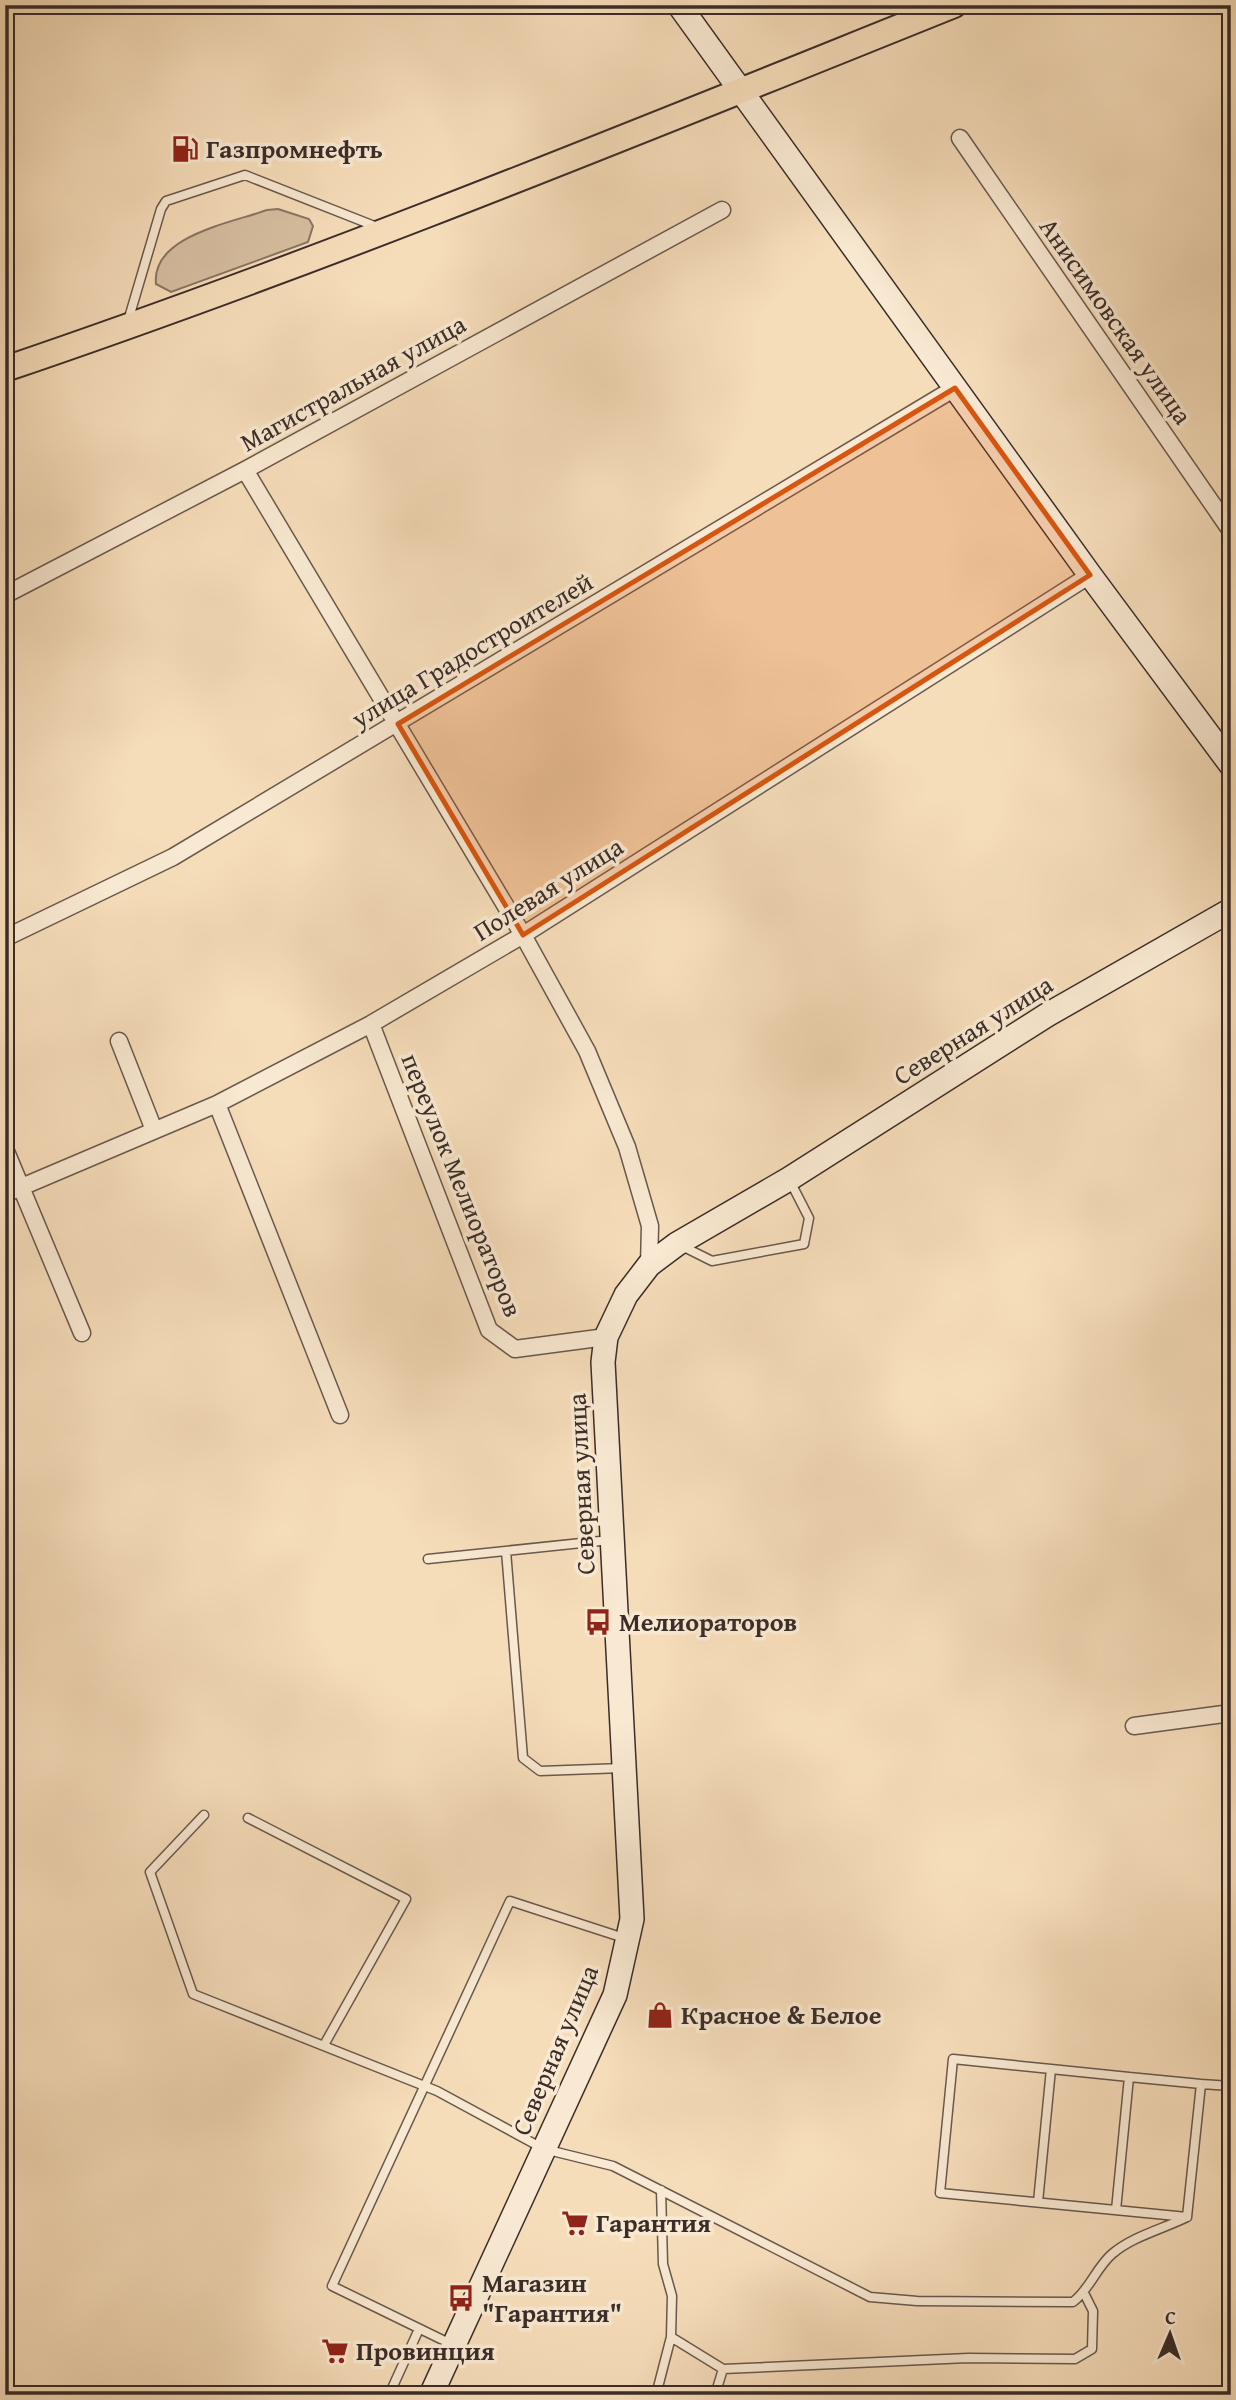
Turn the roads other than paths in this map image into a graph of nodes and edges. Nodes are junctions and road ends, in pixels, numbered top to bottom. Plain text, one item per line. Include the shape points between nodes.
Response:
1 (679, 5) edge
2 (954, 5) edge
3 (741, 90) junction
4 (960, 138) dead end
5 (722, 210) dead end
6 (386, 231) junction
7 (126, 328) junction
8 (5, 369) edge
9 (955, 388) junction
10 (245, 471) junction
11 (1231, 531) edge
12 (1090, 575) junction
13 (5, 595) edge
14 (398, 724) junction
15 (1231, 765) edge
16 (1231, 910) edge
17 (523, 935) junction
18 (5, 938) edge
19 (371, 1024) junction
20 (119, 1041) dead end
21 (217, 1104) junction
22 (154, 1130) junction
23 (5, 1149) edge
24 (789, 1179) junction
25 (22, 1187) junction
26 (5, 1194) edge
27 (677, 1244) junction
28 (649, 1265) junction
29 (82, 1333) dead end
30 (606, 1337) junction
31 (340, 1415) dead end
32 (612, 1539) junction
33 (506, 1551) junction
34 (428, 1559) dead end
35 (1231, 1713) edge
36 (1134, 1726) dead end
37 (624, 1768) junction
38 (204, 1815) dead end
39 (248, 1818) dead end
40 (627, 1939) junction
41 (324, 2045) junction
42 (1051, 2069) junction
43 (1129, 2077) junction
44 (1201, 2084) junction
45 (426, 2086) junction
46 (1231, 2086) edge
47 (544, 2149) junction
48 (661, 2190) junction
49 (1038, 2202) junction
50 (1116, 2210) junction
51 (1187, 2217) junction
52 (1084, 2293) junction
53 (419, 2329) junction
54 (671, 2337) junction
55 (453, 2346) junction
56 (723, 2369) junction
57 (389, 2395) edge
58 (431, 2395) edge
59 (656, 2395) edge
60 (715, 2395) edge

1 - 3 street
2 - 3 main road
3 - 6 main road
3 - 9 street
4 - 11 street, Анисимовская улица
5 - 10 street, Магистральная улица
6 - 7 main road
6 - 7 lane via 245,175 166,201
7 - 8 main road
9 - 12 street
9 - 14 street, улица Градостроителей
10 - 13 street, Магистральная улица
10 - 14 street
12 - 15 street
12 - 17 street, Полевая улица
14 - 17 street
14 - 18 street, улица Градостроителей via 173,857
16 - 24 street, Северная улица via 1047,1015
17 - 19 street, Полевая улица
17 - 28 street via 587,1051 627,1147 650,1226
19 - 21 street, Полевая улица
19 - 30 street, переулок Мелиораторов via 489,1330 515,1349
20 - 22 street
21 - 22 street, Полевая улица
21 - 31 street
22 - 25 street, Полевая улица
23 - 25 street
24 - 27 street, Северная улица
24 - 27 lane via 810,1219 804,1244 712,1261
25 - 26 street, Полевая улица
25 - 29 street
27 - 28 street, Северная улица
28 - 30 street, Северная улица via 626,1295
30 - 32 street, Северная улица via 603,1362
32 - 33 lane
32 - 37 street, Северная улица
33 - 34 lane
33 - 37 lane via 523,1758 540,1771
35 - 36 street
37 - 40 street, Северная улица via 632,1919
38 - 41 lane via 150,1872 193,1994
39 - 41 lane via 406,1899
40 - 45 lane via 510,1901
40 - 47 street, Северная улица via 615,1995
41 - 45 lane
42 - 43 lane
42 - 49 lane
42 - 49 lane via 953,2059 940,2193
43 - 44 lane
43 - 50 lane
44 - 46 lane
44 - 51 lane
45 - 47 lane
45 - 53 lane via 332,2286
47 - 48 lane via 613,2166
47 - 55 street, Северная улица
48 - 52 lane via 870,2297 1073,2302
48 - 54 lane via 663,2264 672,2296
49 - 50 lane
50 - 51 lane
51 - 52 lane via 1127,2242 1110,2256
52 - 56 lane via 1093,2311 1092,2349 1075,2359 968,2358
53 - 55 lane
53 - 57 lane
54 - 56 lane
54 - 59 lane
55 - 58 street, Северная улица
56 - 60 lane

